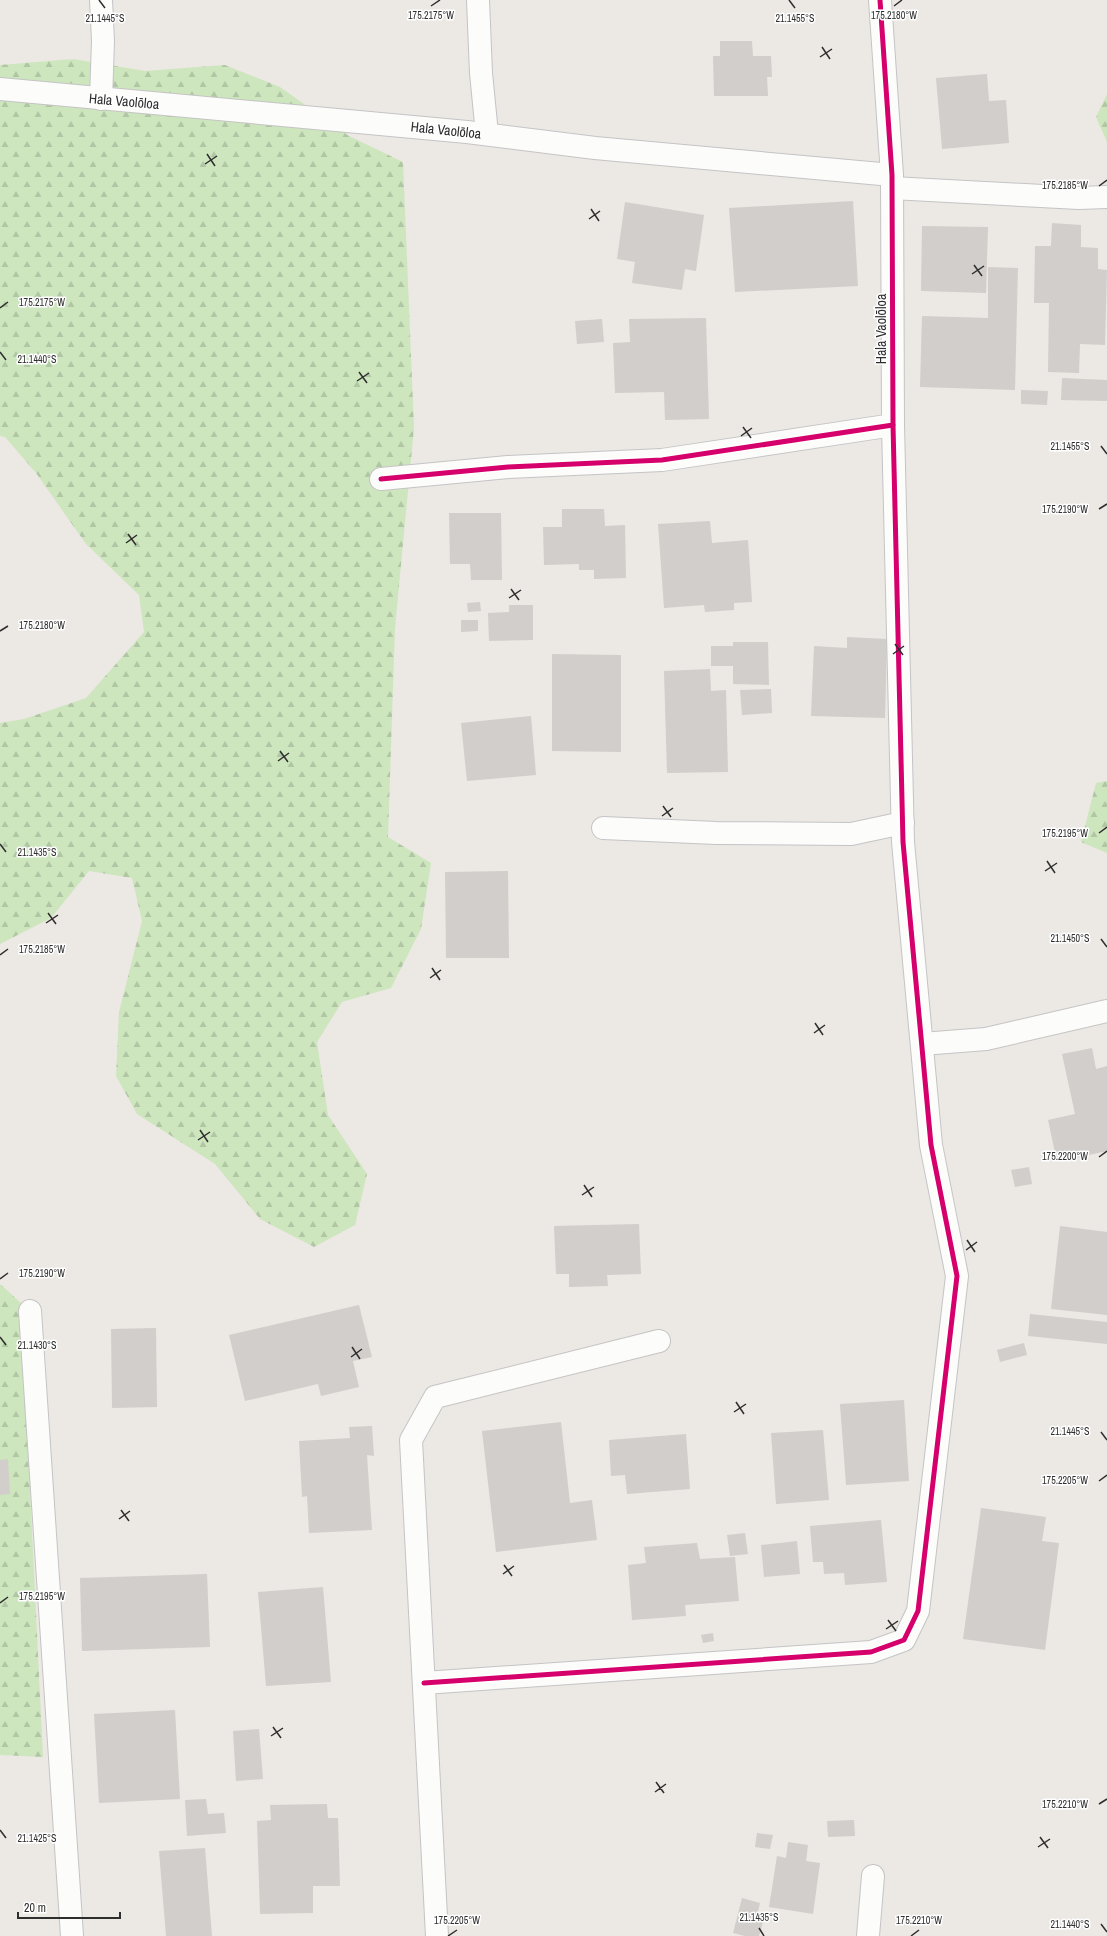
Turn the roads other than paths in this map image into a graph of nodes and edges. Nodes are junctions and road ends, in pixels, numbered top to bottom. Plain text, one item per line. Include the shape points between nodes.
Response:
1 (101, 0) edge
2 (478, 0) edge
3 (880, 0) edge
4 (0, 89) edge
5 (100, 99) junction
6 (487, 134) junction
7 (892, 182) junction
8 (1107, 197) edge
9 (893, 425) junction
10 (381, 480) dead end
11 (903, 823) junction
12 (603, 828) dead end
13 (1107, 1011) edge
14 (922, 1044) junction
15 (30, 1311) dead end
16 (659, 1341) dead end
17 (424, 1683) junction
18 (874, 1876) dead end
19 (72, 1936) edge
20 (437, 1936) edge
21 (868, 1936) edge

1 - 5 street via 103,41
2 - 6 street
3 - 7 street, Hala Vaolōloa
4 - 5 street, Hala Vaolōloa
5 - 6 street, Hala Vaolōloa
6 - 7 street, Hala Vaolōloa
7 - 8 street via 1079,198
7 - 9 street, Hala Vaolōloa
9 - 10 street via 662,460 508,466
9 - 11 street, Hala Vaolōloa
11 - 12 street via 851,834 716,833
11 - 14 street, Hala Vaolōloa
13 - 14 street via 986,1039
14 - 17 street, Hala Vaolōloa via 931,1145 957,1276 918,1611 904,1640 871,1652
15 - 19 street
16 - 17 street via 435,1397 411,1440
17 - 20 street
18 - 21 street

